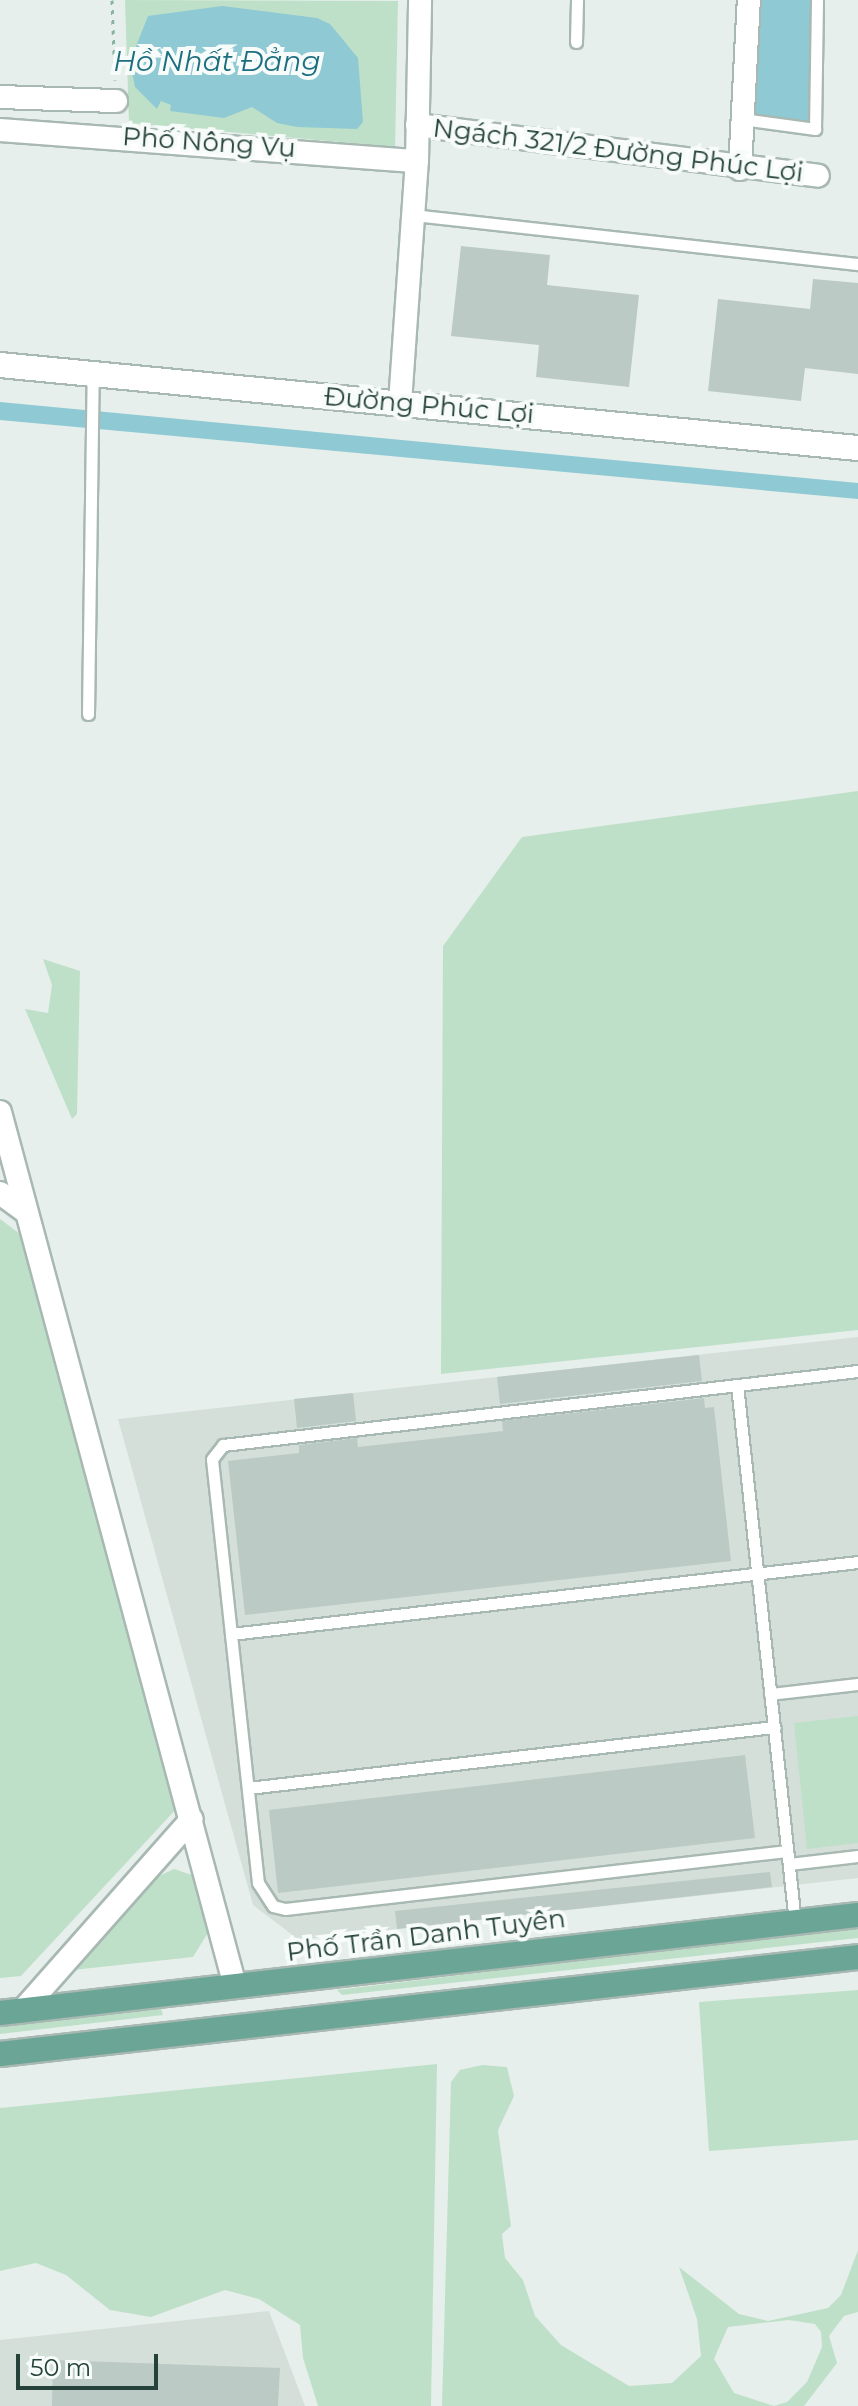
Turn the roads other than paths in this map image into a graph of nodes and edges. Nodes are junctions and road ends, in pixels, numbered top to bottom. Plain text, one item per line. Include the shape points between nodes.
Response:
1 (420, 0) edge
2 (577, 0) edge
3 (749, 0) edge
4 (817, 0) edge
5 (576, 42) dead end
6 (0, 97) edge
7 (116, 101) road end
8 (742, 119) junction
9 (417, 125) junction
10 (0, 130) edge
11 (417, 161) junction
12 (740, 169) junction
13 (818, 176) dead end
14 (413, 215) junction
15 (858, 264) edge
16 (0, 365) edge
17 (93, 374) junction
18 (400, 403) junction
19 (858, 448) edge
20 (88, 714) dead end
21 (0, 1112) edge
22 (0, 1193) edge
23 (26, 1212) junction
24 (858, 1371) edge
25 (737, 1385) junction
26 (858, 1562) edge
27 (757, 1574) junction
28 (231, 1634) junction
29 (858, 1684) edge
30 (770, 1694) junction
31 (774, 1727) junction
32 (248, 1788) junction
33 (192, 1819) junction
34 (787, 1851) junction
35 (858, 1856) edge
36 (789, 1864) junction
37 (858, 1915) edge
38 (795, 1922) junction
39 (858, 1957) edge
40 (235, 1986) junction
41 (11, 2012) edge
42 (242, 2027) junction
43 (0, 2054) edge

1 - 9 street
2 - 5 lane
3 - 8 street
4 - 8 lane via 815,129
6 - 7 street
8 - 12 street
9 - 11 street
9 - 12 street, Ngách 321/2 Đường Phúc Lợi
10 - 11 street, Phố Nông Vụ
11 - 14 street
12 - 13 street, Ngách 321/2 Đường Phúc Lợi
14 - 15 lane
14 - 18 street
16 - 17 street, Đường Phúc Lợi
17 - 18 street, Đường Phúc Lợi
17 - 20 lane
18 - 19 street, Đường Phúc Lợi
21 - 23 street
22 - 23 street
23 - 33 street
24 - 25 lane
25 - 27 lane
25 - 28 lane via 217,1448 212,1459
26 - 27 lane
27 - 28 lane
27 - 30 lane
28 - 32 lane
29 - 30 lane
30 - 31 lane
31 - 32 lane
31 - 34 lane
32 - 34 lane via 258,1883 262,1896 285,1909
33 - 40 street
33 - 41 street
34 - 36 lane
35 - 36 lane
36 - 38 lane
37 - 38 main road, Phố Trần Danh Tuyên
38 - 40 main road, Phố Trần Danh Tuyên
39 - 42 main road
40 - 41 main road, Phố Trần Danh Tuyên
40 - 42 main road
42 - 43 main road

